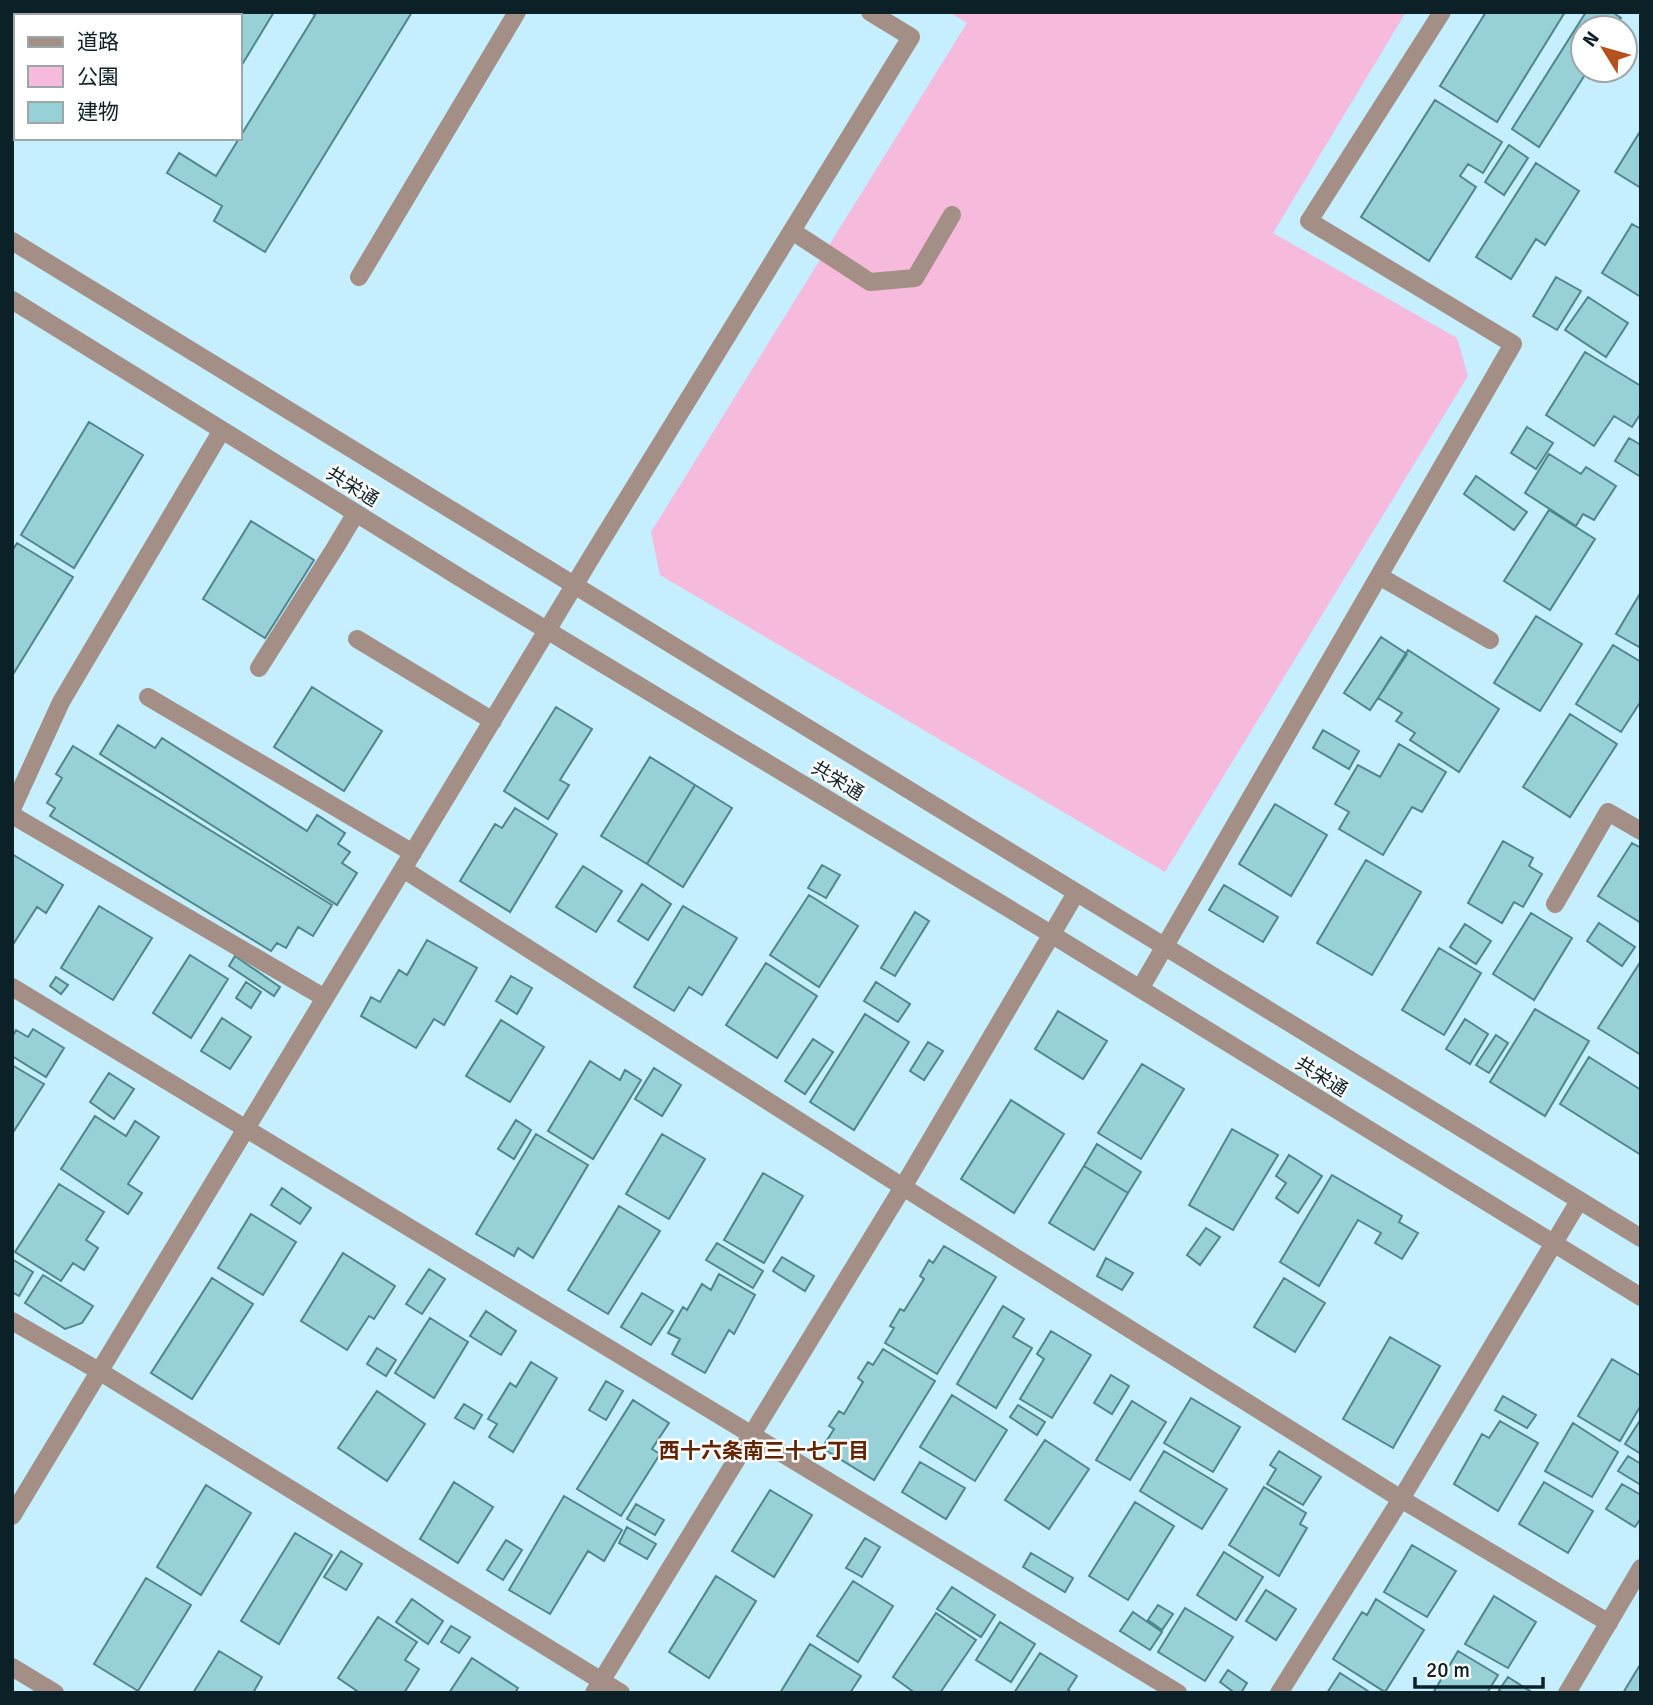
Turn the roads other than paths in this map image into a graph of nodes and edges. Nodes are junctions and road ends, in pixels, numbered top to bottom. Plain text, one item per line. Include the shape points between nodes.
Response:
1 (517, 12) edge
2 (870, 12) edge
3 (1442, 12) edge
4 (952, 215) dead end
5 (792, 232) junction
6 (12, 242) edge
7 (359, 276) dead end
8 (12, 300) edge
9 (222, 430) junction
10 (356, 513) junction
11 (1379, 576) junction
12 (575, 585) junction
13 (548, 630) junction
14 (357, 639) dead end
15 (1490, 640) dead end
16 (260, 668) dead end
17 (148, 697) dead end
18 (493, 721) junction
19 (12, 808) edge
20 (12, 816) edge
21 (1641, 831) edge
22 (413, 853) junction
23 (403, 869) junction
24 (1076, 893) junction
25 (1555, 904) dead end
26 (1051, 934) junction
27 (1165, 948) junction
28 (12, 987) edge
29 (1140, 989) junction
30 (325, 998) junction
31 (246, 1130) junction
32 (903, 1187) junction
33 (1579, 1201) junction
34 (1641, 1238) edge
35 (1554, 1243) junction
36 (1641, 1297) edge
37 (12, 1321) edge
38 (99, 1371) junction
39 (752, 1433) junction
40 (1401, 1499) junction
41 (12, 1516) edge
42 (1641, 1568) edge
43 (1609, 1623) junction
44 (12, 1667) edge
45 (598, 1687) edge
46 (55, 1693) edge
47 (621, 1693) edge
48 (1178, 1693) edge
49 (1279, 1693) edge
50 (1567, 1693) edge

1 - 7 street
2 - 5 street via 911,37
3 - 11 street via 1309,222 1513,344
4 - 5 street via 915,278 870,282
5 - 12 street
6 - 12 street, 共栄通
8 - 9 street, 共栄通
9 - 10 street, 共栄通
9 - 19 street via 61,702
10 - 13 street, 共栄通
10 - 16 street
11 - 15 street
11 - 27 street
12 - 13 street
12 - 24 street, 共栄通
13 - 18 street
13 - 26 street, 共栄通
14 - 18 street
17 - 22 street
18 - 22 street
20 - 30 street
21 - 25 street via 1608,812
22 - 23 street
23 - 30 street
23 - 32 street
24 - 26 street
24 - 27 street, 共栄通
26 - 29 street, 共栄通
26 - 32 street
27 - 29 street
27 - 33 street, 共栄通
28 - 31 street
29 - 35 street, 共栄通
30 - 31 street
31 - 38 street
31 - 39 street
32 - 39 street
32 - 40 street
33 - 34 street, 共栄通
33 - 35 street
35 - 36 street, 共栄通
35 - 40 street
37 - 38 street
38 - 41 street
38 - 45 street
39 - 45 street
39 - 48 street
40 - 43 street
40 - 49 street
42 - 43 street
43 - 50 street
44 - 46 street
45 - 47 street

